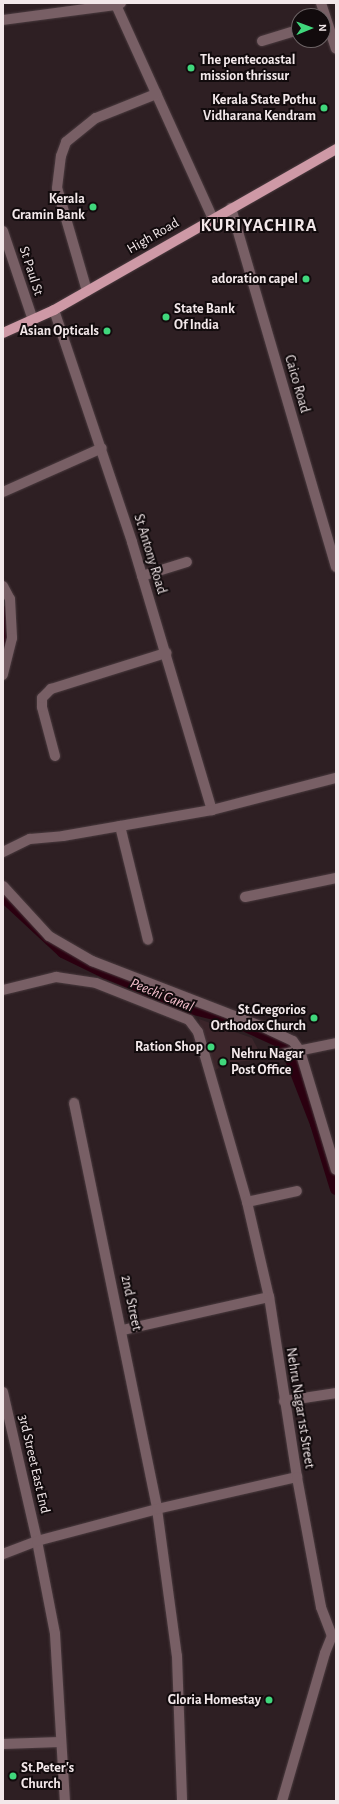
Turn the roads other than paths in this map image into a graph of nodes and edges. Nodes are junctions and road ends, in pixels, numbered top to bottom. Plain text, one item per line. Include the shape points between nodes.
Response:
1 (119, 4) edge
2 (64, 7) edge
3 (3, 20) edge
4 (291, 32) edge
5 (331, 37) edge
6 (262, 41) dead end
7 (336, 49) edge
8 (156, 94) junction
9 (336, 150) edge
10 (231, 208) junction
11 (213, 219) junction
12 (3, 231) edge
13 (87, 291) junction
14 (54, 310) junction
15 (33, 320) junction
16 (3, 333) edge
17 (102, 448) junction
18 (3, 492) edge
19 (332, 538) edge
20 (187, 562) dead end
21 (336, 567) edge
22 (142, 576) junction
23 (3, 586) edge
24 (166, 653) junction
25 (3, 675) edge
26 (55, 756) dead end
27 (336, 778) edge
28 (212, 810) junction
29 (120, 826) junction
30 (3, 852) edge
31 (336, 878) edge
32 (3, 886) edge
33 (245, 897) dead end
34 (148, 940) dead end
35 (3, 990) edge
36 (336, 1043) edge
37 (297, 1051) junction
38 (283, 1054) dead end
39 (74, 1103) dead end
40 (336, 1170) edge
41 (298, 1191) dead end
42 (247, 1202) junction
43 (269, 1297) junction
44 (122, 1330) junction
45 (3, 1392) edge
46 (336, 1393) edge
47 (284, 1401) junction
48 (297, 1477) junction
49 (157, 1510) junction
50 (37, 1541) junction
51 (3, 1554) edge
52 (334, 1635) edge
53 (60, 1742) junction
54 (3, 1744) edge
55 (64, 1801) edge
56 (182, 1801) edge
57 (282, 1801) edge

1 - 2 street
1 - 8 street
2 - 3 street
4 - 6 street
5 - 7 street
8 - 11 street
8 - 13 street via 96,118 66,142 61,156 57,188
9 - 10 main road, High Road
10 - 11 main road, High Road
10 - 19 street, Caico Road
11 - 13 main road, High Road
12 - 15 street, St Paul St
13 - 14 main road, High Road
14 - 15 main road, High Road
14 - 17 street, St Antony Road
15 - 16 main road, High Road
17 - 18 street
17 - 22 street, St Antony Road
19 - 21 street, Caico Road
20 - 22 street
22 - 24 street, St Antony Road
23 - 25 street via 10,599 12,638
24 - 26 street via 51,689 42,698 42,707
24 - 28 street, St Antony Road
27 - 28 street
28 - 29 street
29 - 30 street via 30,839
29 - 34 street
31 - 33 street
32 - 37 street via 49,936 92,961 283,1034 293,1041
35 - 42 street, Nehru Nagar 1st Street via 56,977 72,978 96,983 189,1020 198,1032
36 - 37 street
37 - 38 street
37 - 40 street
39 - 44 street, 2nd Street
41 - 42 street
42 - 43 street, Nehru Nagar 1st Street
43 - 44 street
43 - 47 street, Nehru Nagar 1st Street
44 - 49 street, 2nd Street
45 - 50 street, 3rd Street East End
46 - 47 street
47 - 48 street, Nehru Nagar 1st Street
48 - 49 street, Nehru Nagar 1st Street
48 - 52 street via 321,1607
49 - 50 street, Nehru Nagar 1st Street
49 - 56 street, 2nd Street via 177,1656
50 - 51 street, Nehru Nagar 1st Street
50 - 53 street, 3rd Street East End via 55,1634
52 - 57 street via 324,1653
53 - 54 street
53 - 55 street, 3rd Street East End

